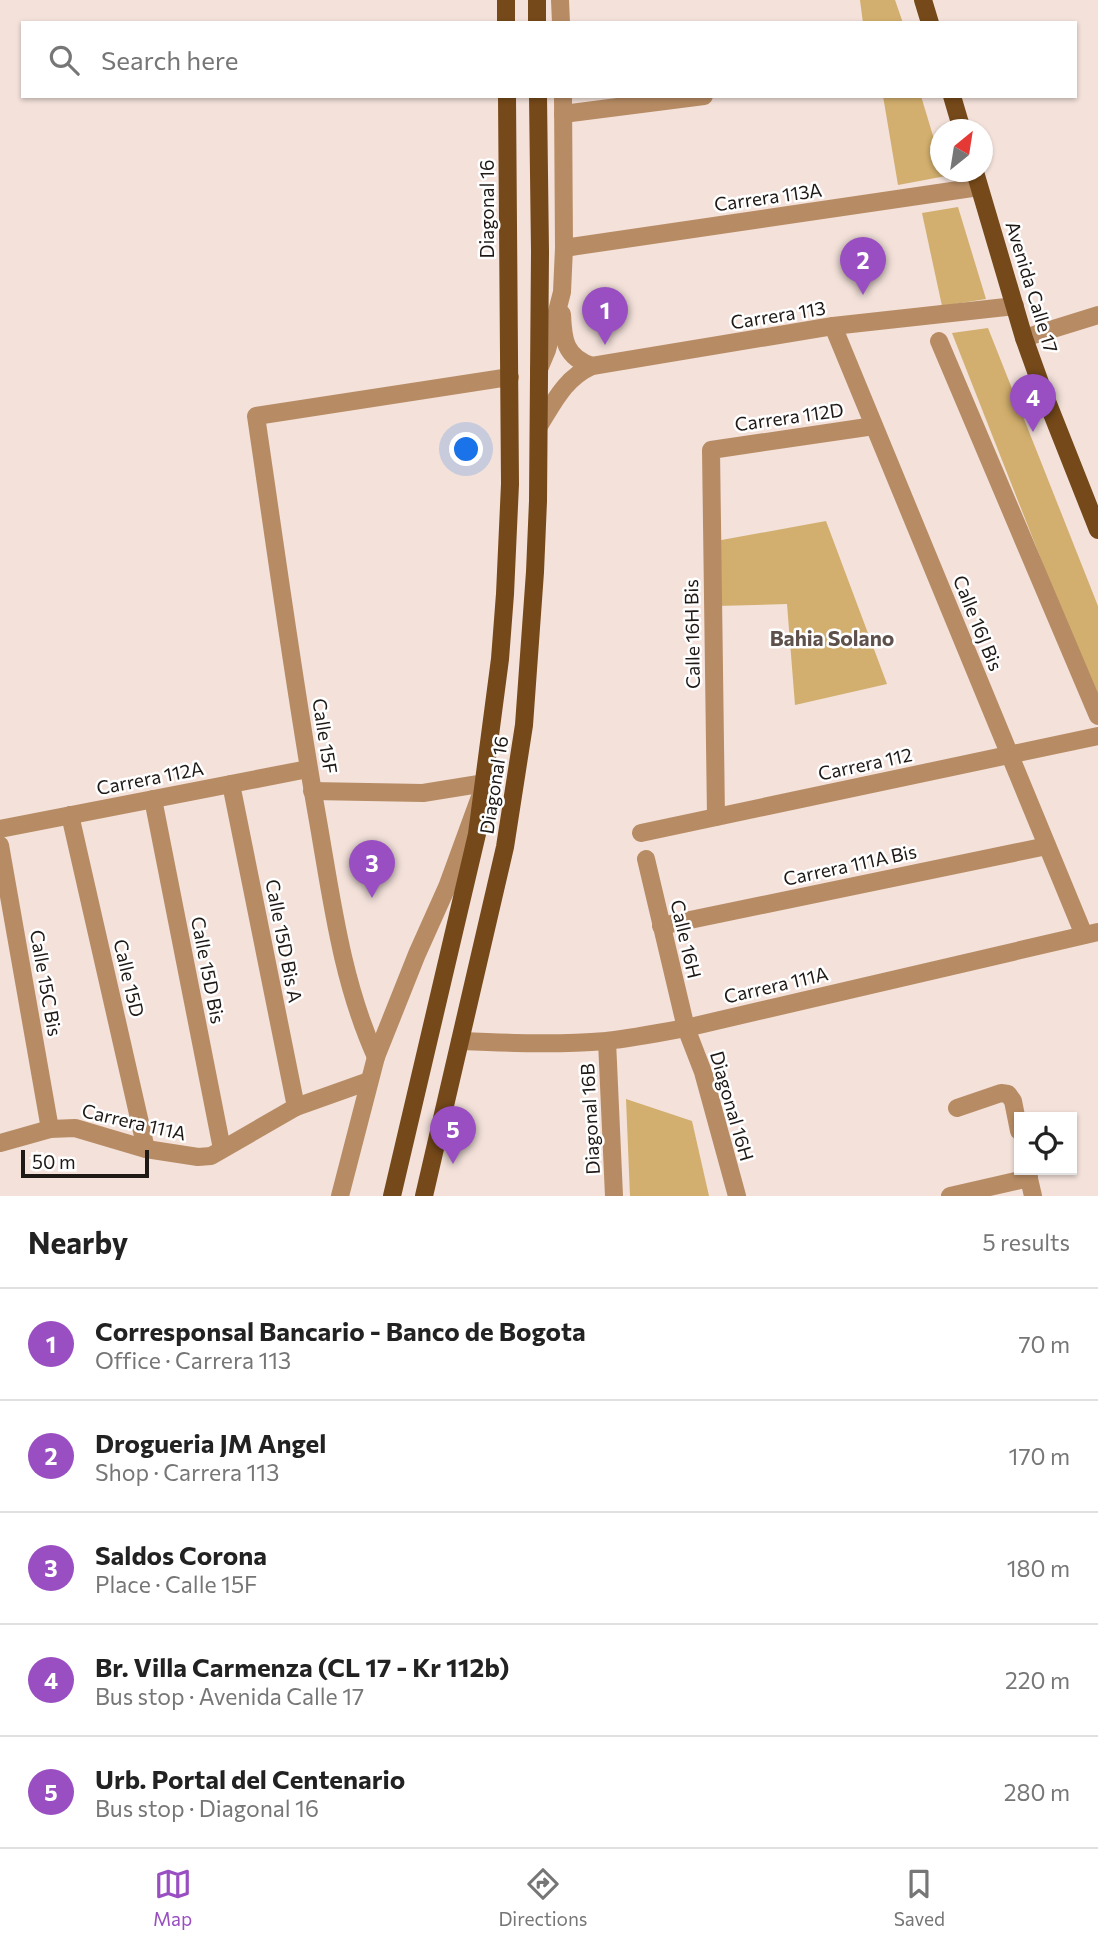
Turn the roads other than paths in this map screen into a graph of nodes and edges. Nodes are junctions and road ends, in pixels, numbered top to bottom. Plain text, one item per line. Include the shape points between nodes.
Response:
1 (506, 0) edge
2 (537, 0) edge
3 (560, 0) edge
4 (923, 0) edge
5 (506, 21) edge
6 (537, 21) edge
7 (561, 21) edge
8 (929, 21) edge
9 (507, 98) edge
10 (538, 98) edge
11 (689, 98) edge
12 (953, 98) edge
13 (563, 105) edge
14 (959, 119) edge
15 (959, 182) edge
16 (978, 182) edge
17 (564, 248) junction
18 (562, 292) junction
19 (1015, 306) junction
20 (1098, 315) edge
21 (833, 326) junction
22 (1024, 338) junction
23 (939, 341) dead end
24 (592, 366) junction
25 (538, 372) junction
26 (510, 377) junction
27 (540, 426) junction
28 (874, 426) junction
29 (710, 450) joint
30 (1098, 530) edge
31 (1098, 716) edge
32 (1098, 736) edge
33 (1010, 755) junction
34 (308, 769) junction
35 (485, 783) junction
36 (231, 784) junction
37 (312, 791) junction
38 (153, 799) junction
39 (70, 815) junction
40 (716, 817) junction
41 (0, 829) edge
42 (640, 833) dead end
43 (0, 845) edge
44 (1047, 846) junction
45 (646, 859) dead end
46 (661, 926) junction
47 (1091, 934) edge
48 (686, 1028) junction
49 (460, 1041) junction
50 (607, 1041) junction
51 (376, 1057) junction
52 (369, 1081) junction
53 (296, 1107) junction
54 (957, 1108) dead end
55 (1015, 1112) edge
56 (50, 1129) junction
57 (0, 1143) edge
58 (146, 1149) junction
59 (222, 1149) junction
60 (1024, 1175) edge
61 (1028, 1175) edge
62 (340, 1196) edge
63 (392, 1196) edge
64 (424, 1196) edge
65 (614, 1196) edge
66 (737, 1196) edge
67 (950, 1196) edge
68 (1033, 1196) edge

1 - 5 main road
2 - 6 main road
3 - 7 street
4 - 8 main road
9 - 26 main road, Diagonal 16
10 - 25 main road, Diagonal 16
11 - 13 street via 593,111
12 - 14 main road
13 - 17 street, Diagonal 16
15 - 17 street, Carrera 113A
16 - 19 main road, Avenida Calle 17
17 - 18 street, Diagonal 16
18 - 24 street via 566,344 572,356
18 - 25 street, Diagonal 16
19 - 21 street, Carrera 113
19 - 22 main road, Avenida Calle 17
20 - 22 street
21 - 24 street, Carrera 113
21 - 28 street, Calle 16J Bis
22 - 30 main road, Avenida Calle 17
23 - 31 street
24 - 27 street, Carrera 113 via 568,382
25 - 27 main road, Diagonal 16
26 - 34 street, Calle 15F via 256,416
26 - 35 main road, Diagonal 16 via 505,594
27 - 49 main road, Diagonal 16 via 535,572 519,763 505,847
28 - 29 street, Carrera 112D
28 - 33 street, Calle 16J Bis
29 - 40 street, Calle 16H Bis
32 - 33 street, Carrera 112
33 - 40 street, Carrera 112
33 - 44 street, Calle 16J Bis
34 - 36 street, Carrera 112A
34 - 37 street, Calle 15F
35 - 37 street via 423,793
35 - 51 street, Diagonal 16
35 - 63 main road, Diagonal 16 via 465,890
36 - 38 street, Carrera 112A
36 - 53 street, Calle 15D Bis A
37 - 51 street, Calle 15F via 339,944 360,1020
38 - 39 street, Carrera 112A
38 - 59 street, Calle 15D Bis
39 - 41 street, Carrera 112A
39 - 58 street, Calle 15D
40 - 42 street, Carrera 112
43 - 56 street, Calle 15C Bis
44 - 46 street, Carrera 111A Bis
44 - 47 street, Calle 16J Bis
45 - 46 street, Calle 16H
46 - 48 street, Calle 16H
47 - 48 street, Carrera 111A
48 - 50 street, Carrera 111A
48 - 66 street, Diagonal 16H
49 - 50 street, Carrera 111A
49 - 64 main road, Diagonal 16
50 - 65 street, Diagonal 16B
51 - 52 street, Diagonal 16
52 - 53 street, Carrera 111A
52 - 62 street, Diagonal 16
53 - 59 street, Carrera 111A
54 - 55 street via 1001,1093 1009,1094
56 - 57 street, Carrera 111A
56 - 58 street, Carrera 111A via 75,1128
58 - 59 street, Carrera 111A via 198,1157
60 - 67 street
61 - 68 street

